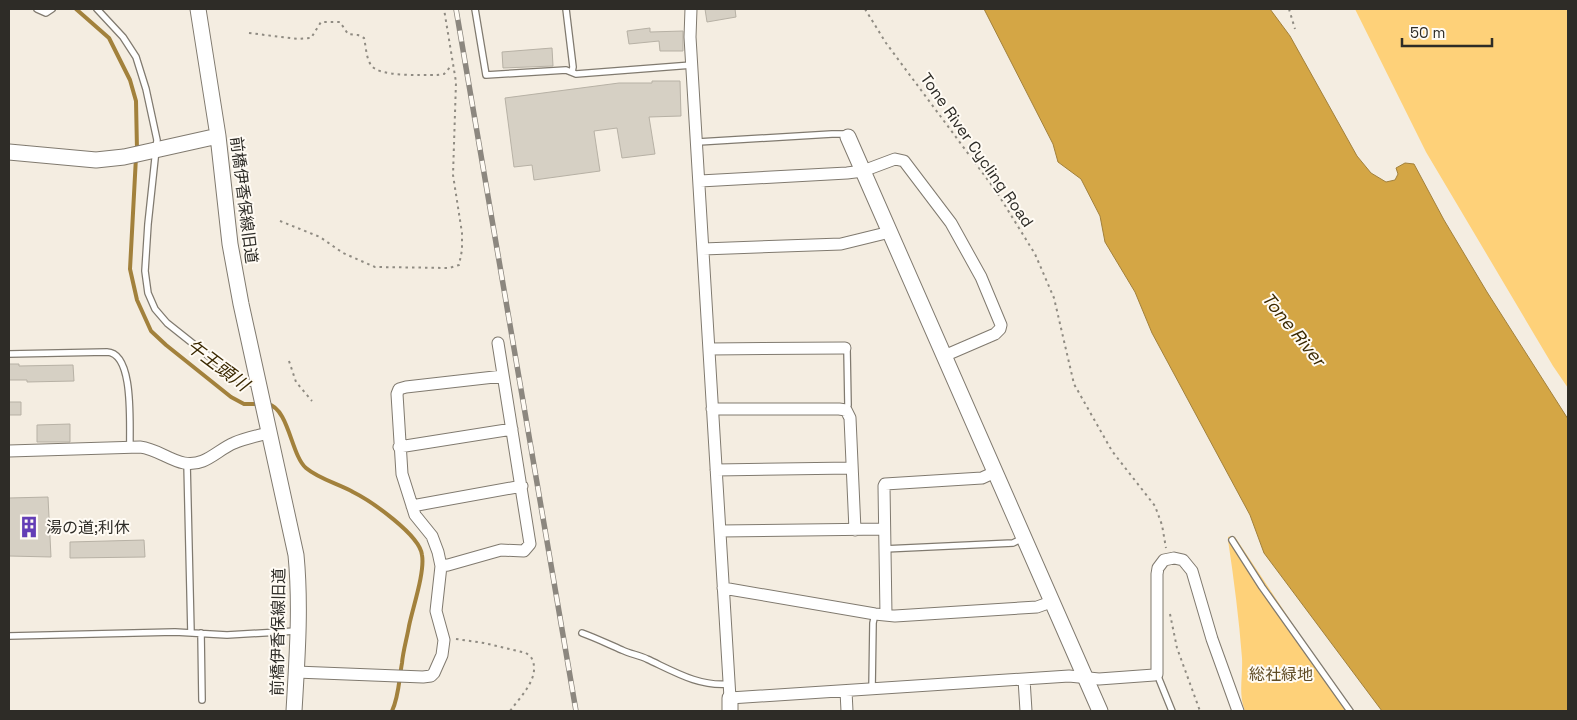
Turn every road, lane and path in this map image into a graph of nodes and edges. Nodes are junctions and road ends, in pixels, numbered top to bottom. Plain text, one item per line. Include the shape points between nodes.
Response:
1 (37, 9) edge
2 (97, 9) edge
3 (198, 9) edge
4 (444, 9) edge
5 (476, 9) edge
6 (566, 9) edge
7 (691, 9) edge
8 (865, 9) edge
9 (1289, 9) edge
10 (52, 10) edge
11 (1295, 29) dead end
12 (248, 33) dead end
13 (453, 64) junction
14 (692, 65) junction
15 (572, 72) junction
16 (218, 136) junction
17 (848, 138) joint
18 (698, 142) junction
19 (155, 150) junction
20 (9, 152) edge
21 (863, 171) junction
22 (700, 181) junction
23 (280, 221) dead end
24 (890, 232) junction
25 (703, 249) junction
26 (498, 344) dead end
27 (845, 348) joint
28 (708, 350) junction
29 (9, 354) edge
30 (944, 356) junction
31 (288, 361) dead end
32 (503, 376) junction
33 (260, 395) junction
34 (312, 401) dead end
35 (712, 409) junction
36 (846, 410) junction
37 (512, 429) junction
38 (268, 433) junction
39 (399, 447) junction
40 (130, 448) junction
41 (9, 451) edge
42 (188, 463) junction
43 (852, 468) junction
44 (716, 470) junction
45 (995, 472) junction
46 (522, 486) junction
47 (412, 506) junction
48 (884, 529) junction
49 (855, 530) junction
50 (720, 531) junction
51 (1023, 538) junction
52 (1232, 540) dead end
53 (884, 549) junction
54 (1167, 552) dead end
55 (440, 566) junction
56 (722, 588) junction
57 (1051, 602) junction
58 (1168, 607) dead end
59 (880, 615) junction
60 (298, 631) junction
61 (191, 633) junction
62 (201, 633) junction
63 (582, 633) dead end
64 (9, 636) edge
65 (449, 638) dead end
66 (296, 672) junction
67 (1157, 674) junction
68 (1085, 677) junction
69 (1024, 679) junction
70 (872, 690) junction
71 (846, 692) junction
72 (730, 698) edge
73 (202, 700) dead end
74 (294, 711) edge
75 (510, 711) edge
76 (847, 711) edge
77 (1026, 711) edge
78 (1100, 711) edge
79 (1172, 711) edge
80 (1200, 711) edge
81 (1238, 711) edge
82 (1350, 711) edge

1 - 10 lane via 44,13
2 - 19 lane via 123,37 136,57 157,140
3 - 16 street, 前橋伊香保線旧道
4 - 13 path
5 - 15 lane via 486,75
6 - 15 lane
7 - 14 street
8 - 54 path, Tone River Cycling Road via 886,43 996,191 1035,254 1054,298 1074,384 1112,451 1155,506
9 - 11 path
12 - 13 path via 311,38 321,22 340,22 348,34 364,38 370,64 376,69 392,74 437,75 444,74
13 - 23 path via 456,82 453,175 462,233 459,265 449,268 375,267 343,253 320,237
14 - 15 lane
14 - 18 street
16 - 19 street
16 - 33 street, 前橋伊香保線旧道 via 230,244
17 - 18 lane via 844,134 832,134
17 - 21 street
18 - 22 street
19 - 20 street via 124,157 83,160
19 - 33 lane via 145,271 150,298 160,315 176,331 242,381 250,383
21 - 22 street
21 - 24 street
21 - 30 street via 895,159 904,161 951,223 981,277 1000,328 995,334
22 - 25 street
24 - 25 street via 841,244
24 - 30 street
25 - 28 street
26 - 32 street
27 - 28 street
27 - 36 lane
28 - 35 street
29 - 40 lane via 115,354 126,374
30 - 45 street
31 - 34 path via 296,382
32 - 37 street
32 - 39 street via 399,389 396,394
33 - 38 street, 前橋伊香保線旧道
35 - 36 street
35 - 44 street
36 - 43 street via 850,418
37 - 39 street
37 - 46 street
38 - 42 street via 233,443 212,458
38 - 60 street, 前橋伊香保線旧道 via 296,556
39 - 47 street via 402,474
40 - 41 street
40 - 42 street via 152,449
42 - 61 lane
43 - 44 street
43 - 49 street
44 - 50 street
45 - 48 street via 982,478 886,484
45 - 51 street
46 - 47 street
46 - 55 street via 531,541 527,550 501,550
47 - 55 street via 418,520 432,536
48 - 49 street
48 - 53 street
49 - 50 street
50 - 56 street
51 - 53 lane via 1014,543
51 - 57 street
52 - 82 lane
53 - 59 street
55 - 66 street via 436,610 443,633 443,648 431,676
56 - 59 street
56 - 72 street
57 - 59 street via 1037,607
57 - 68 street
58 - 80 path via 1177,648
59 - 70 lane via 873,623
60 - 62 lane via 228,635
60 - 66 street, 前橋伊香保線旧道
61 - 62 lane
61 - 64 lane
62 - 73 lane
63 - 72 lane via 710,684
65 - 75 path via 484,643 531,657 534,667 531,683
66 - 74 street, 前橋伊香保線旧道
67 - 68 street via 1099,679
67 - 79 lane
67 - 81 street via 1157,574 1164,560 1174,558 1188,564 1192,571
68 - 69 street
68 - 78 street
69 - 70 street
69 - 77 street
70 - 71 street
71 - 72 street
71 - 76 street

